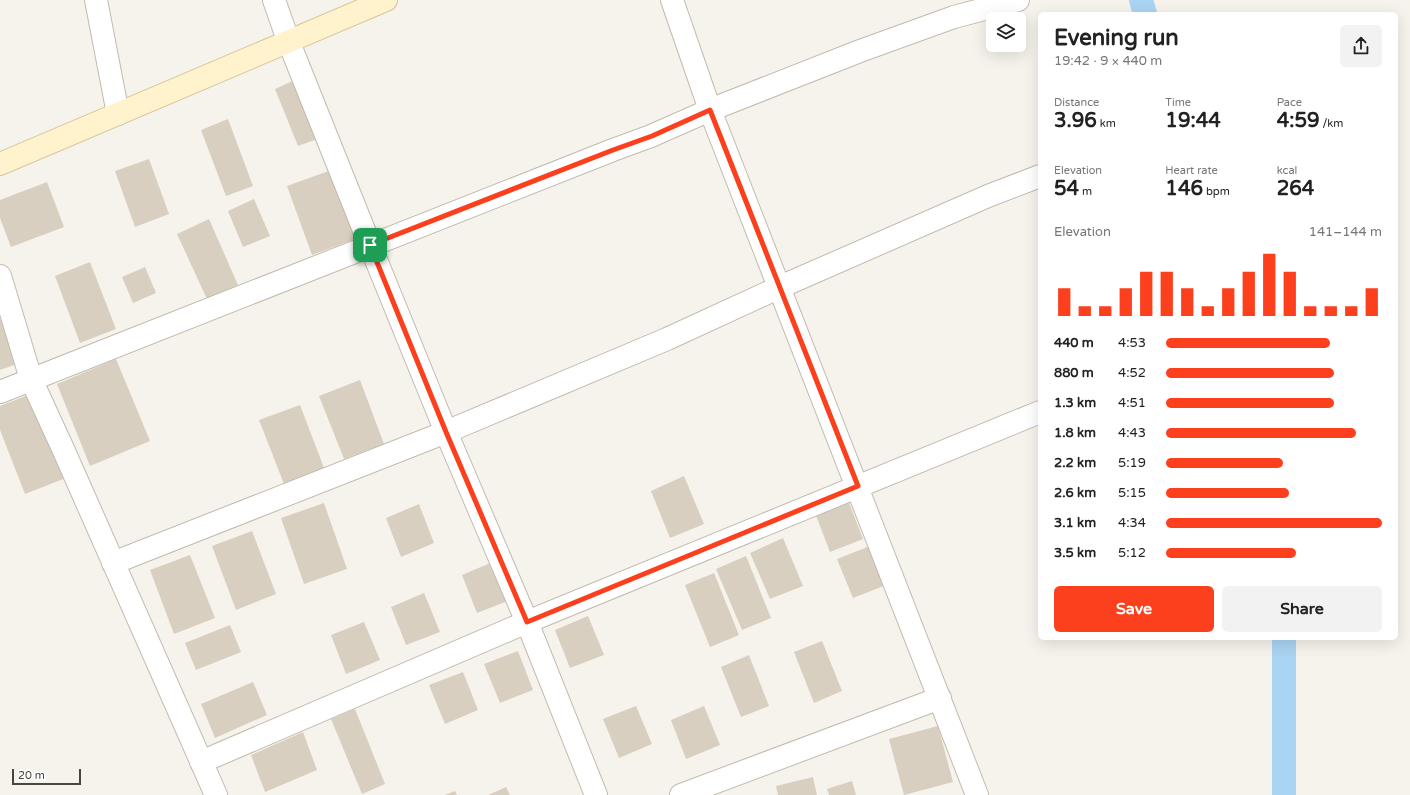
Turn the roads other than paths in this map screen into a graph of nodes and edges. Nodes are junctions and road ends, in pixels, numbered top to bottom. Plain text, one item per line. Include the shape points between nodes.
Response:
1 (96, 0) edge
2 (274, 0) edge
3 (386, 0) edge
4 (672, 0) edge
5 (1018, 0) edge
6 (288, 40) junction
7 (710, 110) junction
8 (118, 114) junction
9 (0, 164) edge
10 (1038, 177) edge
11 (370, 245) junction
12 (0, 276) edge
13 (780, 287) junction
14 (31, 379) junction
15 (0, 392) edge
16 (1038, 413) edge
17 (446, 432) junction
18 (858, 486) junction
19 (113, 563) junction
20 (527, 622) junction
21 (940, 698) junction
22 (201, 762) junction
23 (216, 795) edge
24 (596, 795) edge
25 (681, 795) edge
26 (977, 795) edge

1 - 8 street
2 - 6 street
3 - 6 main road
4 - 7 street
5 - 7 street via 954,17 881,43
6 - 8 main road
6 - 11 street
7 - 11 street via 652,136
7 - 13 street
8 - 9 main road
10 - 13 street
11 - 14 street
11 - 17 street
12 - 14 street
13 - 17 street via 667,339
13 - 18 street
14 - 15 street
14 - 19 street
16 - 18 street
17 - 19 street
17 - 20 street
18 - 20 street
18 - 21 street
19 - 22 street
20 - 22 street
20 - 24 street
21 - 25 street
21 - 26 street
22 - 23 street

